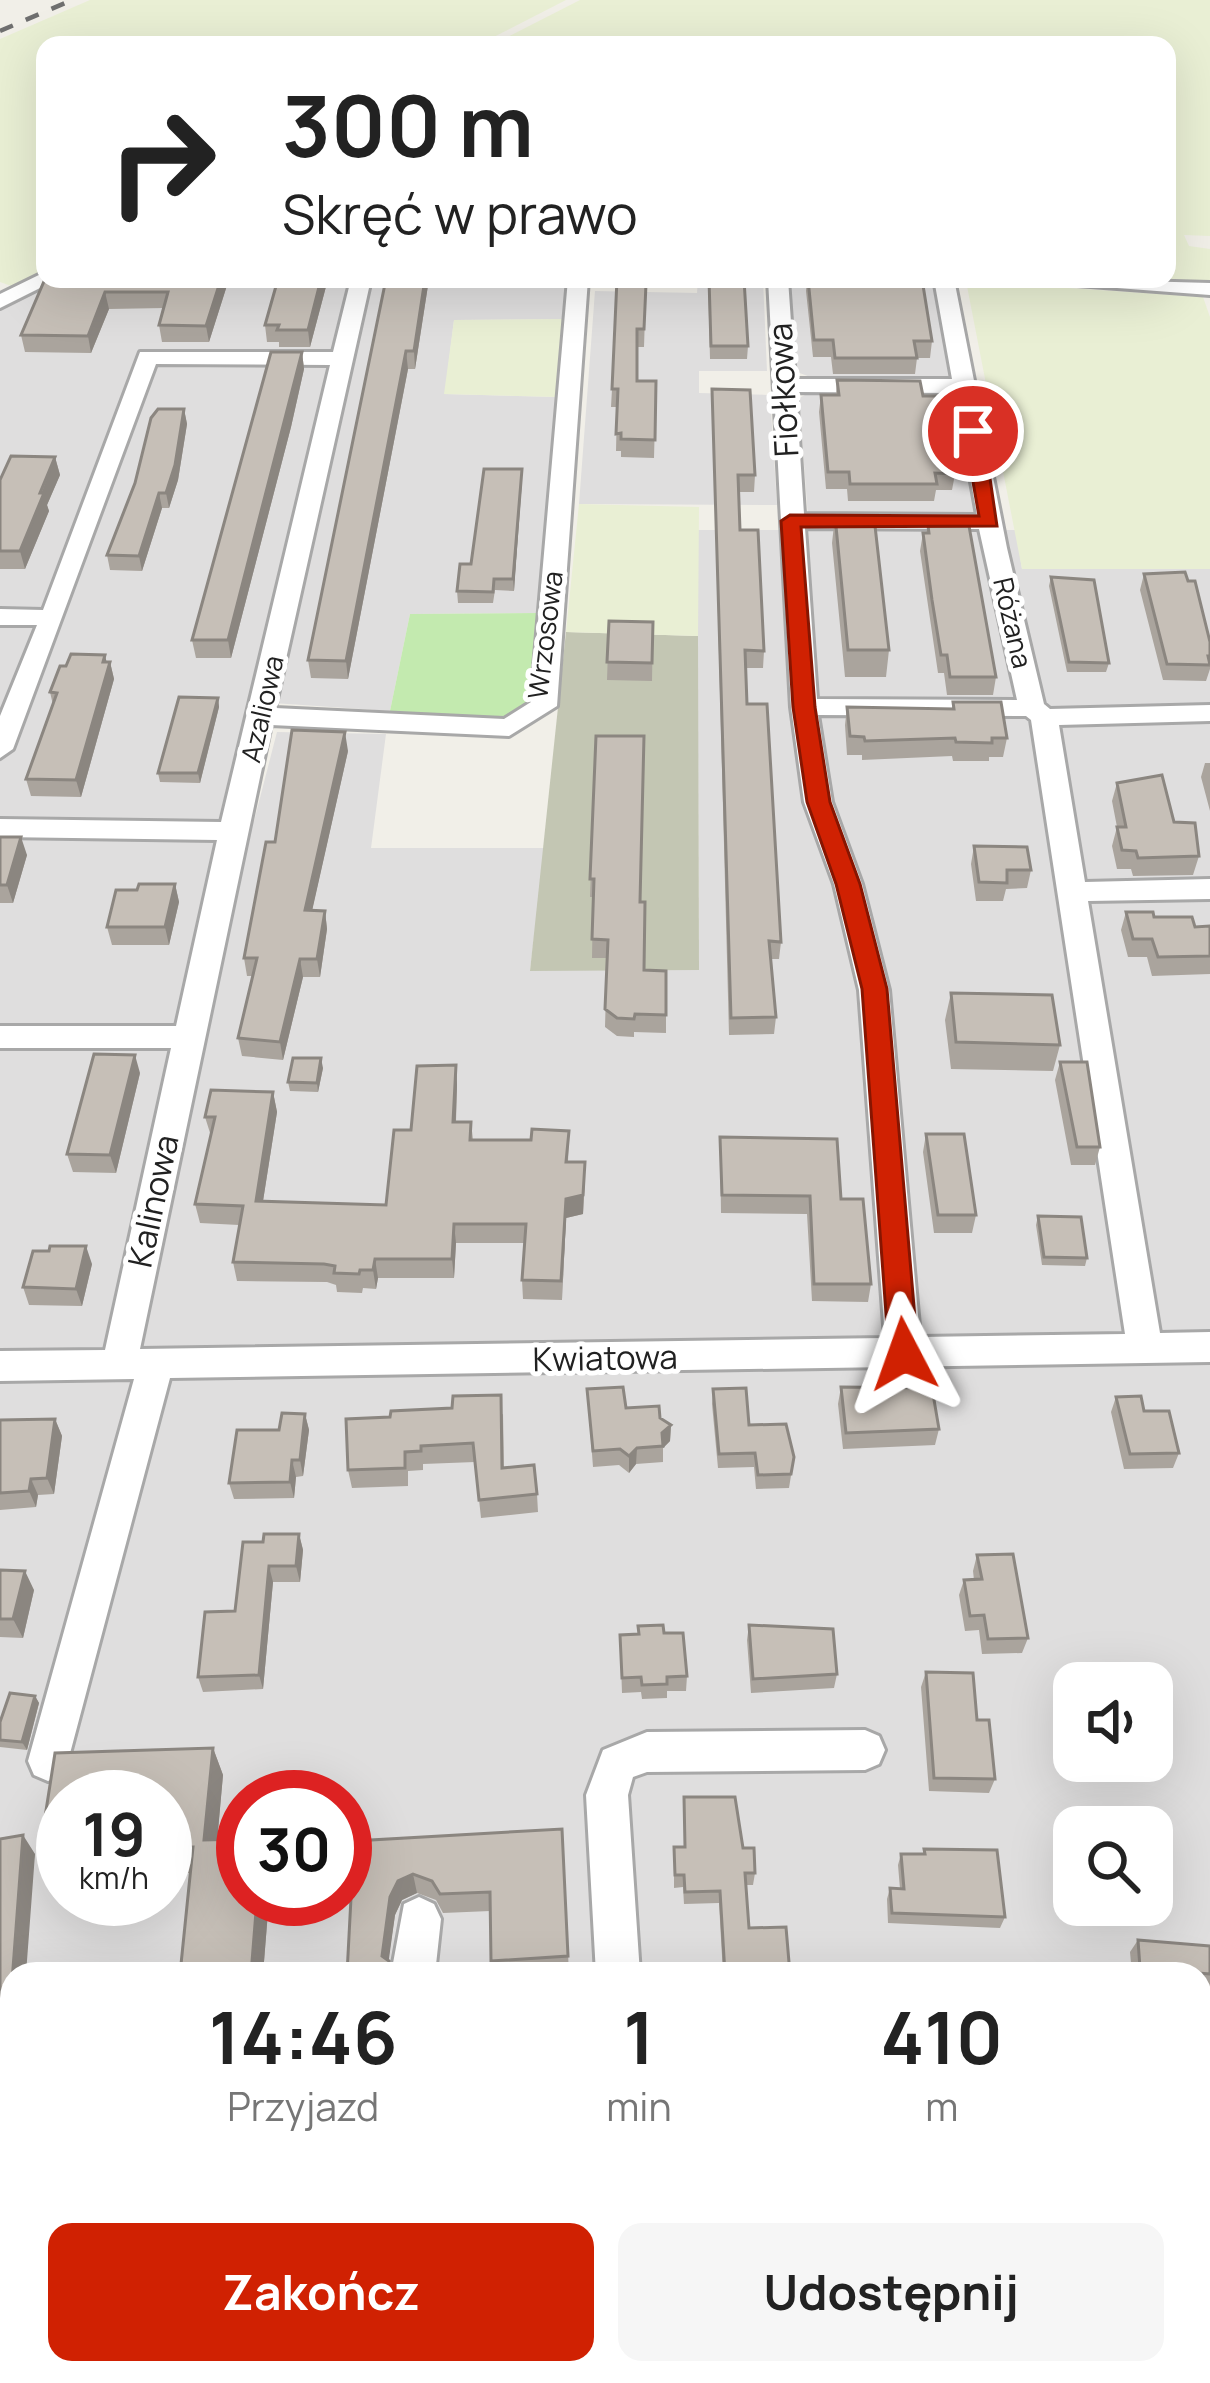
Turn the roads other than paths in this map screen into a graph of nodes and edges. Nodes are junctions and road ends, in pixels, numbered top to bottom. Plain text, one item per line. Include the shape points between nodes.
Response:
1 (36, 283) edge
2 (1176, 286) edge
3 (359, 288) edge
4 (577, 288) edge
5 (778, 288) edge
6 (946, 288) edge
7 (1210, 289) edge
8 (0, 302) edge
9 (342, 359) junction
10 (782, 385) junction
11 (964, 386) junction
12 (790, 521) junction
13 (990, 522) junction
14 (0, 617) edge
15 (53, 618) junction
16 (804, 707) junction
17 (1038, 712) junction
18 (1210, 713) edge
19 (261, 716) junction
20 (0, 748) edge
21 (0, 828) edge
22 (233, 831) junction
23 (1210, 889) edge
24 (1070, 892) junction
25 (0, 1037) edge
26 (188, 1037) junction
27 (1210, 1347) edge
28 (1145, 1348) junction
29 (904, 1354) junction
30 (138, 1365) junction
31 (0, 1366) edge
32 (865, 1750) dead end
33 (48, 1761) edge
34 (419, 1919) dead end
35 (414, 1962) edge
36 (617, 1962) edge

1 - 8 street
2 - 7 street
3 - 9 street, Azaliowa
4 - 19 street, Wrzosowa via 544,706 508,728
5 - 10 street, Fiołkowa
6 - 11 street, Różana
9 - 15 street via 148,357
9 - 19 street, Azaliowa
10 - 11 street
10 - 12 street, Fiołkowa
11 - 13 street, Różana
12 - 13 street
12 - 16 street, Fiołkowa
13 - 17 street, Różana
14 - 15 street
15 - 20 street
16 - 17 street
16 - 29 street, Fiołkowa via 818,802 874,989
17 - 18 street
17 - 24 street, Różana
19 - 22 street, Azaliowa
21 - 22 street
22 - 26 street, Kalinowa
23 - 24 street
24 - 28 street, Różana
25 - 26 street
26 - 30 street, Kalinowa
27 - 28 street, Kwiatowa
28 - 29 street, Kwiatowa
29 - 30 street, Kwiatowa
30 - 31 street, Kwiatowa
30 - 33 street, Kalinowa
32 - 36 street via 647,1753 617,1765 607,1795
34 - 35 street

